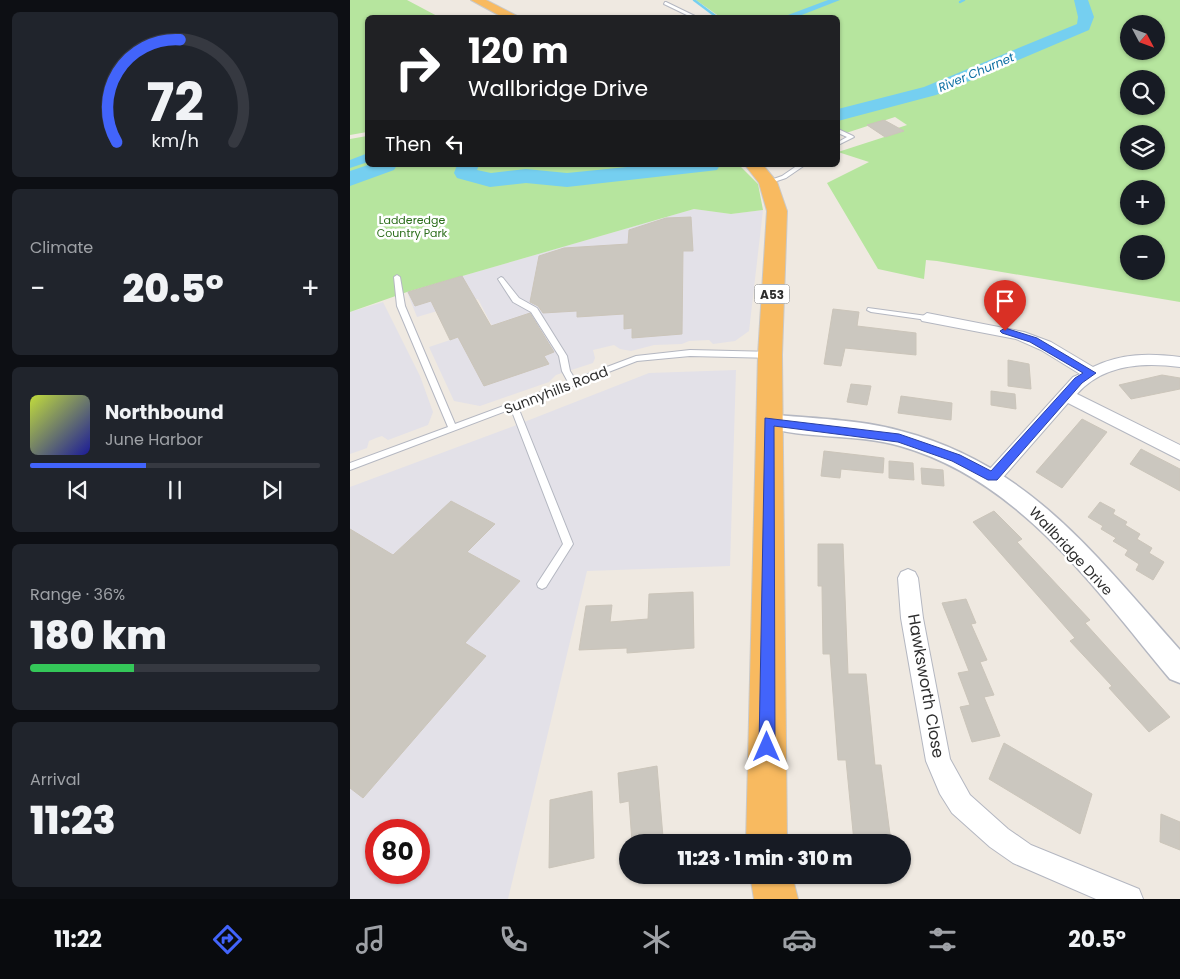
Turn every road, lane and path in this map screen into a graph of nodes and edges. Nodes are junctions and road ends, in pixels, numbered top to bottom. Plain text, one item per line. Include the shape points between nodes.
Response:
1 (477, 0) edge
2 (666, 3) dead end
3 (509, 15) edge
4 (691, 15) edge
5 (840, 132) edge
6 (840, 143) edge
7 (799, 167) edge
8 (761, 172) edge
9 (397, 276) dead end
10 (501, 279) dead end
11 (871, 310) dead end
12 (927, 318) joint
13 (770, 355) junction
14 (1180, 362) edge
15 (1091, 373) junction
16 (573, 383) junction
17 (1066, 394) junction
18 (514, 406) junction
19 (768, 421) junction
20 (453, 430) junction
21 (1180, 453) edge
22 (350, 467) edge
23 (992, 477) junction
24 (908, 578) dead end
25 (542, 584) dead end
26 (1180, 670) edge
27 (767, 834) edge
28 (773, 884) edge
29 (776, 899) edge
30 (1128, 899) edge

1 - 3 highway
2 - 4 lane
5 - 6 lane via 851,137
7 - 8 lane via 784,177
8 - 13 highway, A53 via 777,212
9 - 20 lane via 401,306
10 - 16 lane via 516,300 534,310 563,356
11 - 12 lane
12 - 15 street via 1019,335 1053,350
13 - 16 lane, Sunnyhills Road via 690,353 636,359
13 - 19 highway, A53
14 - 15 street via 1131,360
15 - 17 street
16 - 18 lane, Sunnyhills Road
17 - 21 street
17 - 23 street
18 - 20 lane, Sunnyhills Road
18 - 25 lane via 568,544
19 - 23 street, Wallbridge Drive via 899,438 956,458
19 - 27 highway, A53
20 - 22 lane, Sunnyhills Road
23 - 26 street, Wallbridge Drive via 1043,516
24 - 30 street, Hawksworth Close via 912,618 938,761 948,785 961,804 986,828 1022,854
28 - 29 highway

